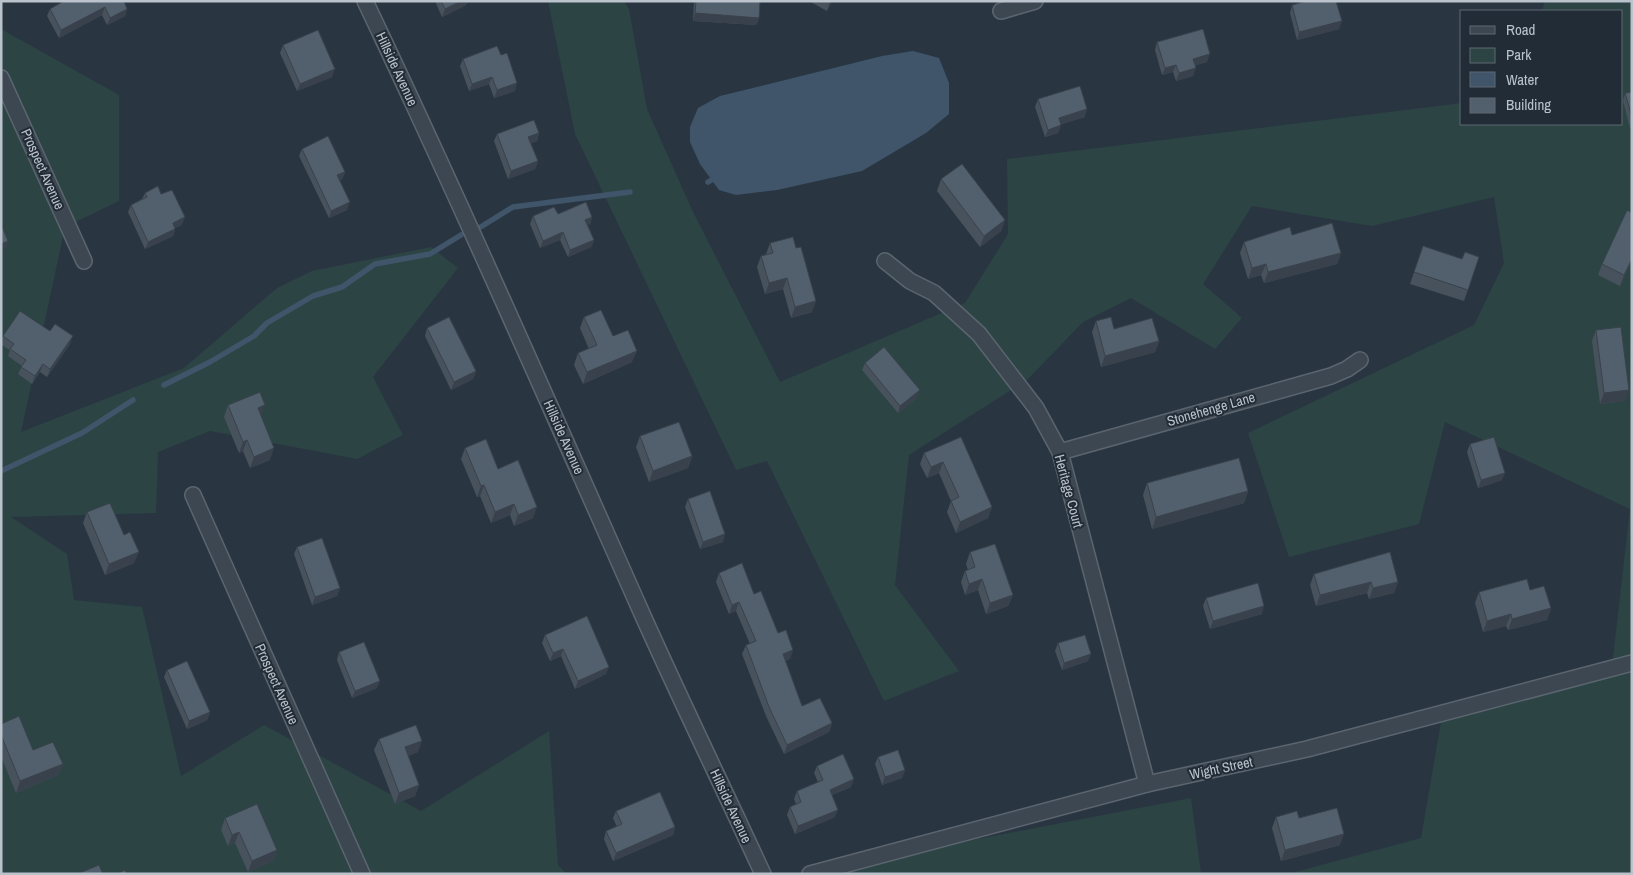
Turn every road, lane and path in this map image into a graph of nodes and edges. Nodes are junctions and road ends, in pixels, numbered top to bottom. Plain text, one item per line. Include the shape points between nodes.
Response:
1 (365, 1) edge
2 (1036, 1) edge
3 (1000, 11) dead end
4 (1, 78) edge
5 (84, 261) dead end
6 (885, 262) dead end
7 (1360, 360) dead end
8 (1060, 452) junction
9 (192, 495) dead end
10 (1632, 663) edge
11 (1147, 784) junction
12 (362, 874) edge
13 (763, 874) edge
14 (810, 874) edge

1 - 13 street, Hillside Avenue via 444,168 644,618
2 - 3 street
4 - 5 street, Prospect Avenue
6 - 8 street, Heritage Court via 934,293 979,334 1036,408
7 - 8 street, Stonehenge Lane via 1331,376
8 - 11 street, Heritage Court
9 - 12 street, Prospect Avenue
10 - 11 street, Wight Street via 1307,749
11 - 14 street, Wight Street

